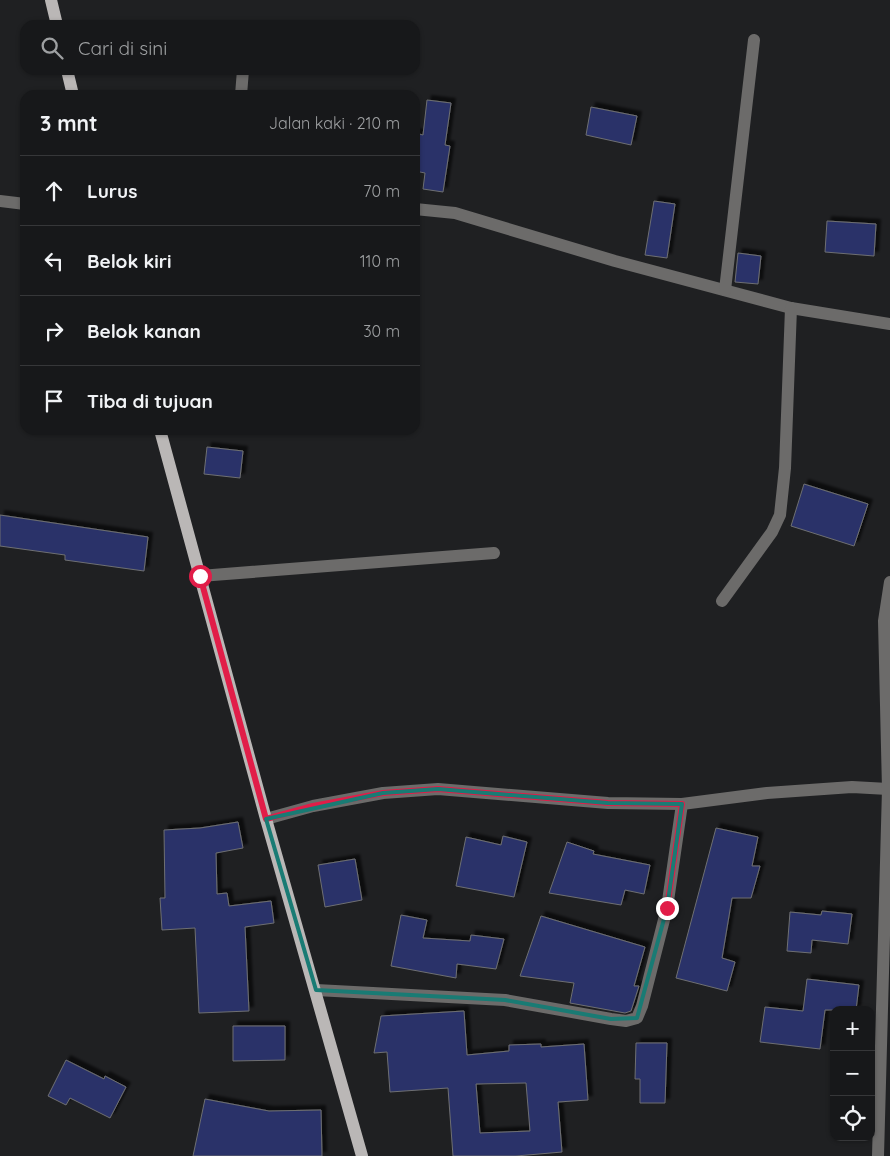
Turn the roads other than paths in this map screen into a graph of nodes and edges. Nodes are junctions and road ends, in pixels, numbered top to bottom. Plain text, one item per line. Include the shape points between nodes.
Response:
1 (51, 0) edge
2 (56, 20) edge
3 (754, 40) dead end
4 (69, 75) edge
5 (243, 75) edge
6 (72, 90) edge
7 (241, 90) edge
8 (0, 201) edge
9 (20, 203) edge
10 (420, 209) edge
11 (725, 290) junction
12 (791, 308) junction
13 (890, 324) edge
14 (161, 435) edge
15 (494, 553) dead end
16 (200, 576) junction
17 (890, 582) edge
18 (722, 600) dead end
19 (888, 789) junction
20 (682, 804) junction
21 (266, 819) junction
22 (316, 990) junction
23 (890, 996) edge
24 (881, 1010) junction
25 (362, 1156) edge
26 (878, 1156) edge

1 - 2 main road
3 - 11 street
4 - 6 main road
5 - 7 street
8 - 9 street
10 - 11 street via 455,212 615,261
11 - 12 street
12 - 13 street
12 - 18 street via 780,515 772,532
14 - 16 main road
15 - 16 street
16 - 21 main road
17 - 19 street via 884,620
19 - 20 street via 767,793
19 - 24 street
20 - 21 street via 608,803 438,789 383,793
20 - 22 street via 667,908 637,1018 626,1021 610,1019 505,1000
21 - 22 main road
22 - 25 main road
23 - 24 street
24 - 26 street

